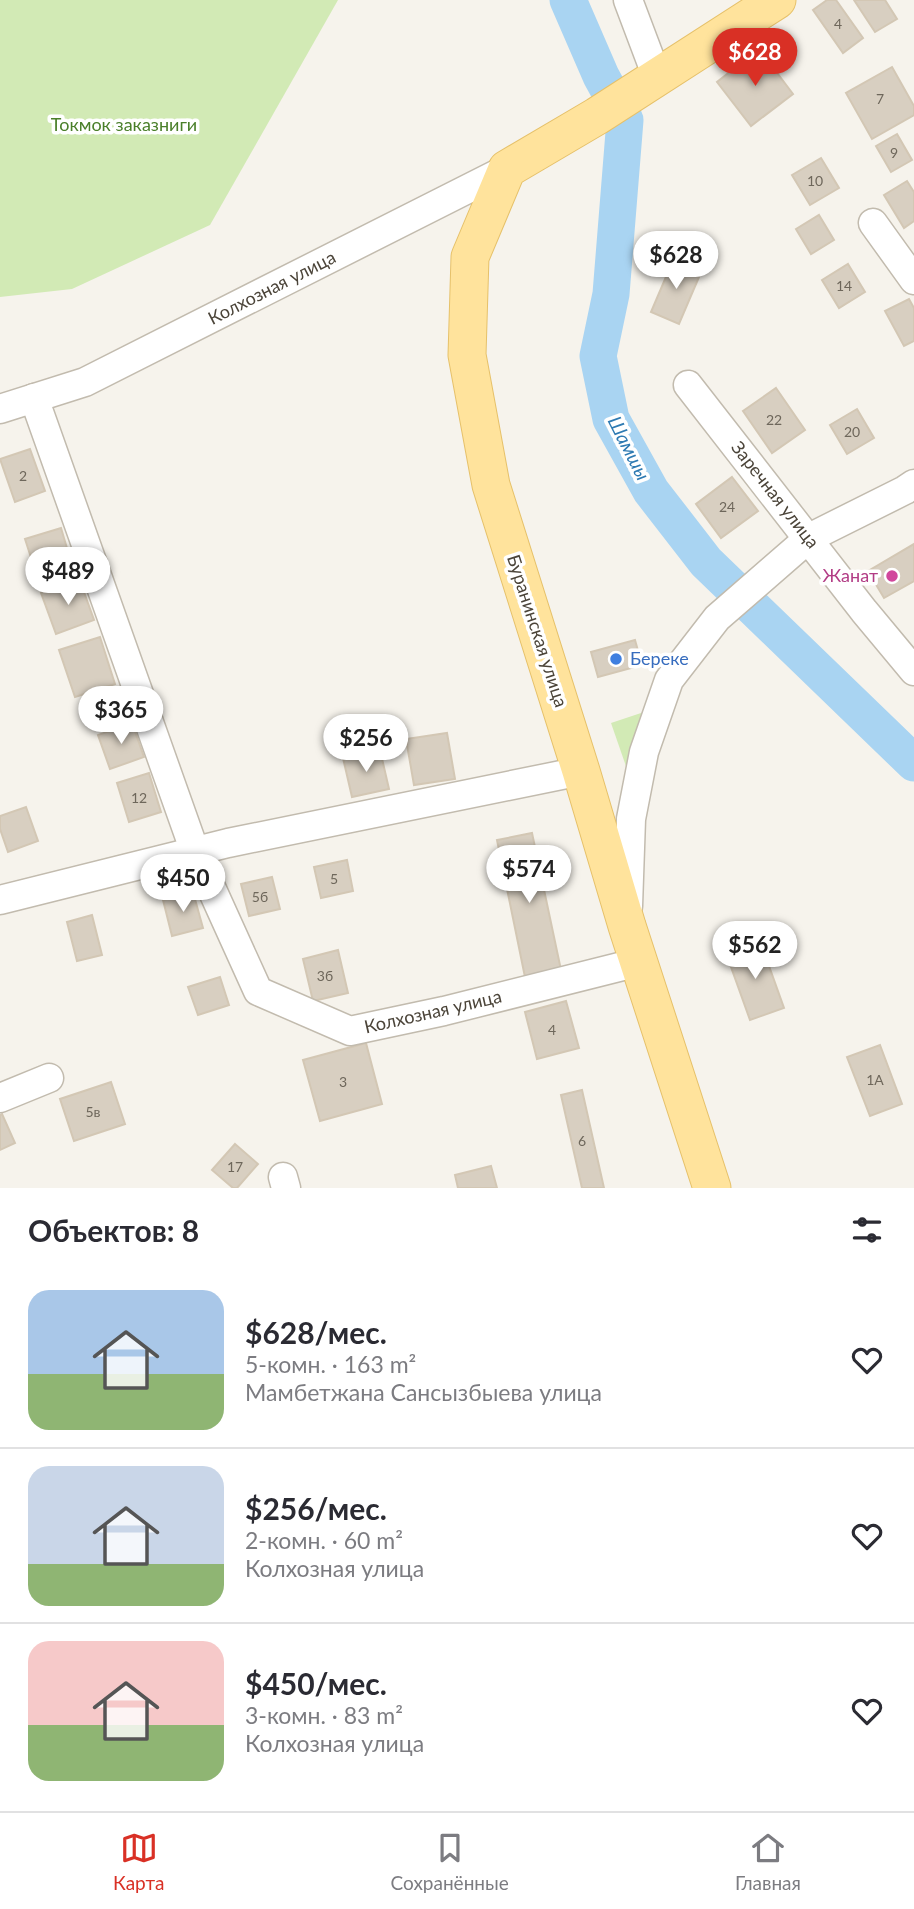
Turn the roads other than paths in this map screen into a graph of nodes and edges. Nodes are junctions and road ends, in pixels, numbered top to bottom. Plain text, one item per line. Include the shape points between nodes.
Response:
1 (628, 0) edge
2 (777, 0) edge
3 (648, 82) junction
4 (507, 169) junction
5 (873, 223) dead end
6 (914, 280) edge
7 (688, 385) dead end
8 (34, 398) junction
9 (0, 409) edge
10 (911, 492) edge
11 (809, 538) junction
12 (914, 671) edge
13 (581, 771) junction
14 (195, 852) junction
15 (0, 900) edge
16 (627, 926) junction
17 (639, 962) junction
18 (49, 1078) dead end
19 (0, 1098) edge
20 (712, 1188) edge

1 - 3 street
2 - 3 main road
3 - 4 main road
4 - 8 street, Колхозная улица via 85,382
4 - 13 main road, Буранинская улица via 470,257 467,355 491,485
5 - 6 street
7 - 11 street, Заречная улица
8 - 9 street, Колхозная улица
8 - 14 street, Колхозная улица
10 - 11 street
11 - 12 street, Заречная улица
11 - 16 street via 717,618 669,680 645,752 631,819
13 - 14 street
13 - 16 main road, Буранинская улица
14 - 15 street
14 - 17 street, Колхозная улица via 258,990 350,1031
16 - 17 main road, Буранинская улица
17 - 20 main road, Буранинская улица
18 - 19 street

